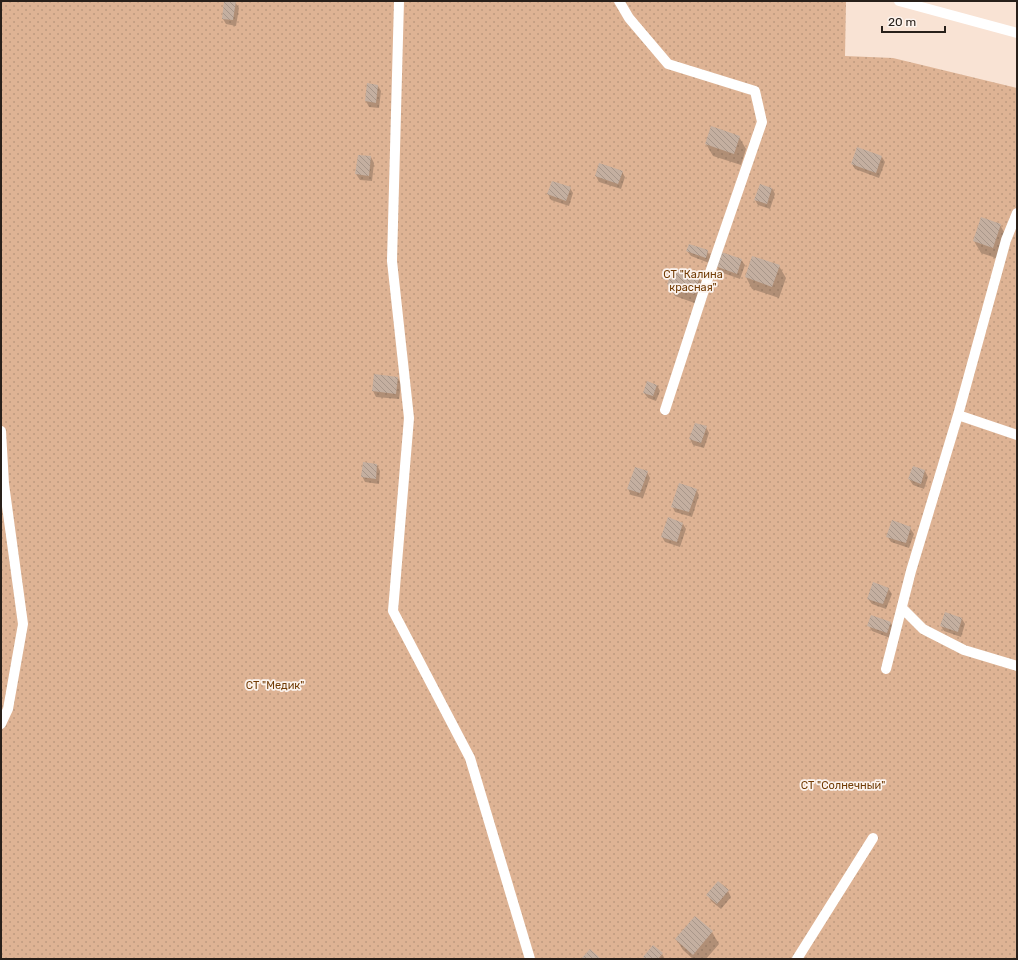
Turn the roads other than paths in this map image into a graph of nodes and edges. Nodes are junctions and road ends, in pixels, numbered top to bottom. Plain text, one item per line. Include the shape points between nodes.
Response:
1 (398, 1) edge
2 (619, 1) edge
3 (899, 1) edge
4 (1017, 33) edge
5 (1017, 213) edge
6 (665, 410) dead end
7 (958, 415) junction
8 (1, 431) edge
9 (1017, 435) edge
10 (902, 608) junction
11 (1017, 666) edge
12 (886, 669) dead end
13 (1, 724) edge
14 (873, 838) dead end
15 (530, 959) edge
16 (797, 959) edge

1 - 15 lane via 392,261 409,418 392,611 470,758
2 - 6 lane via 629,18 668,64 755,92 762,122
3 - 4 lane
5 - 7 lane via 1006,240
7 - 9 lane
7 - 10 lane
8 - 13 lane via 4,484 23,624 8,709
10 - 11 lane via 923,629 964,650
10 - 12 lane
14 - 16 lane

